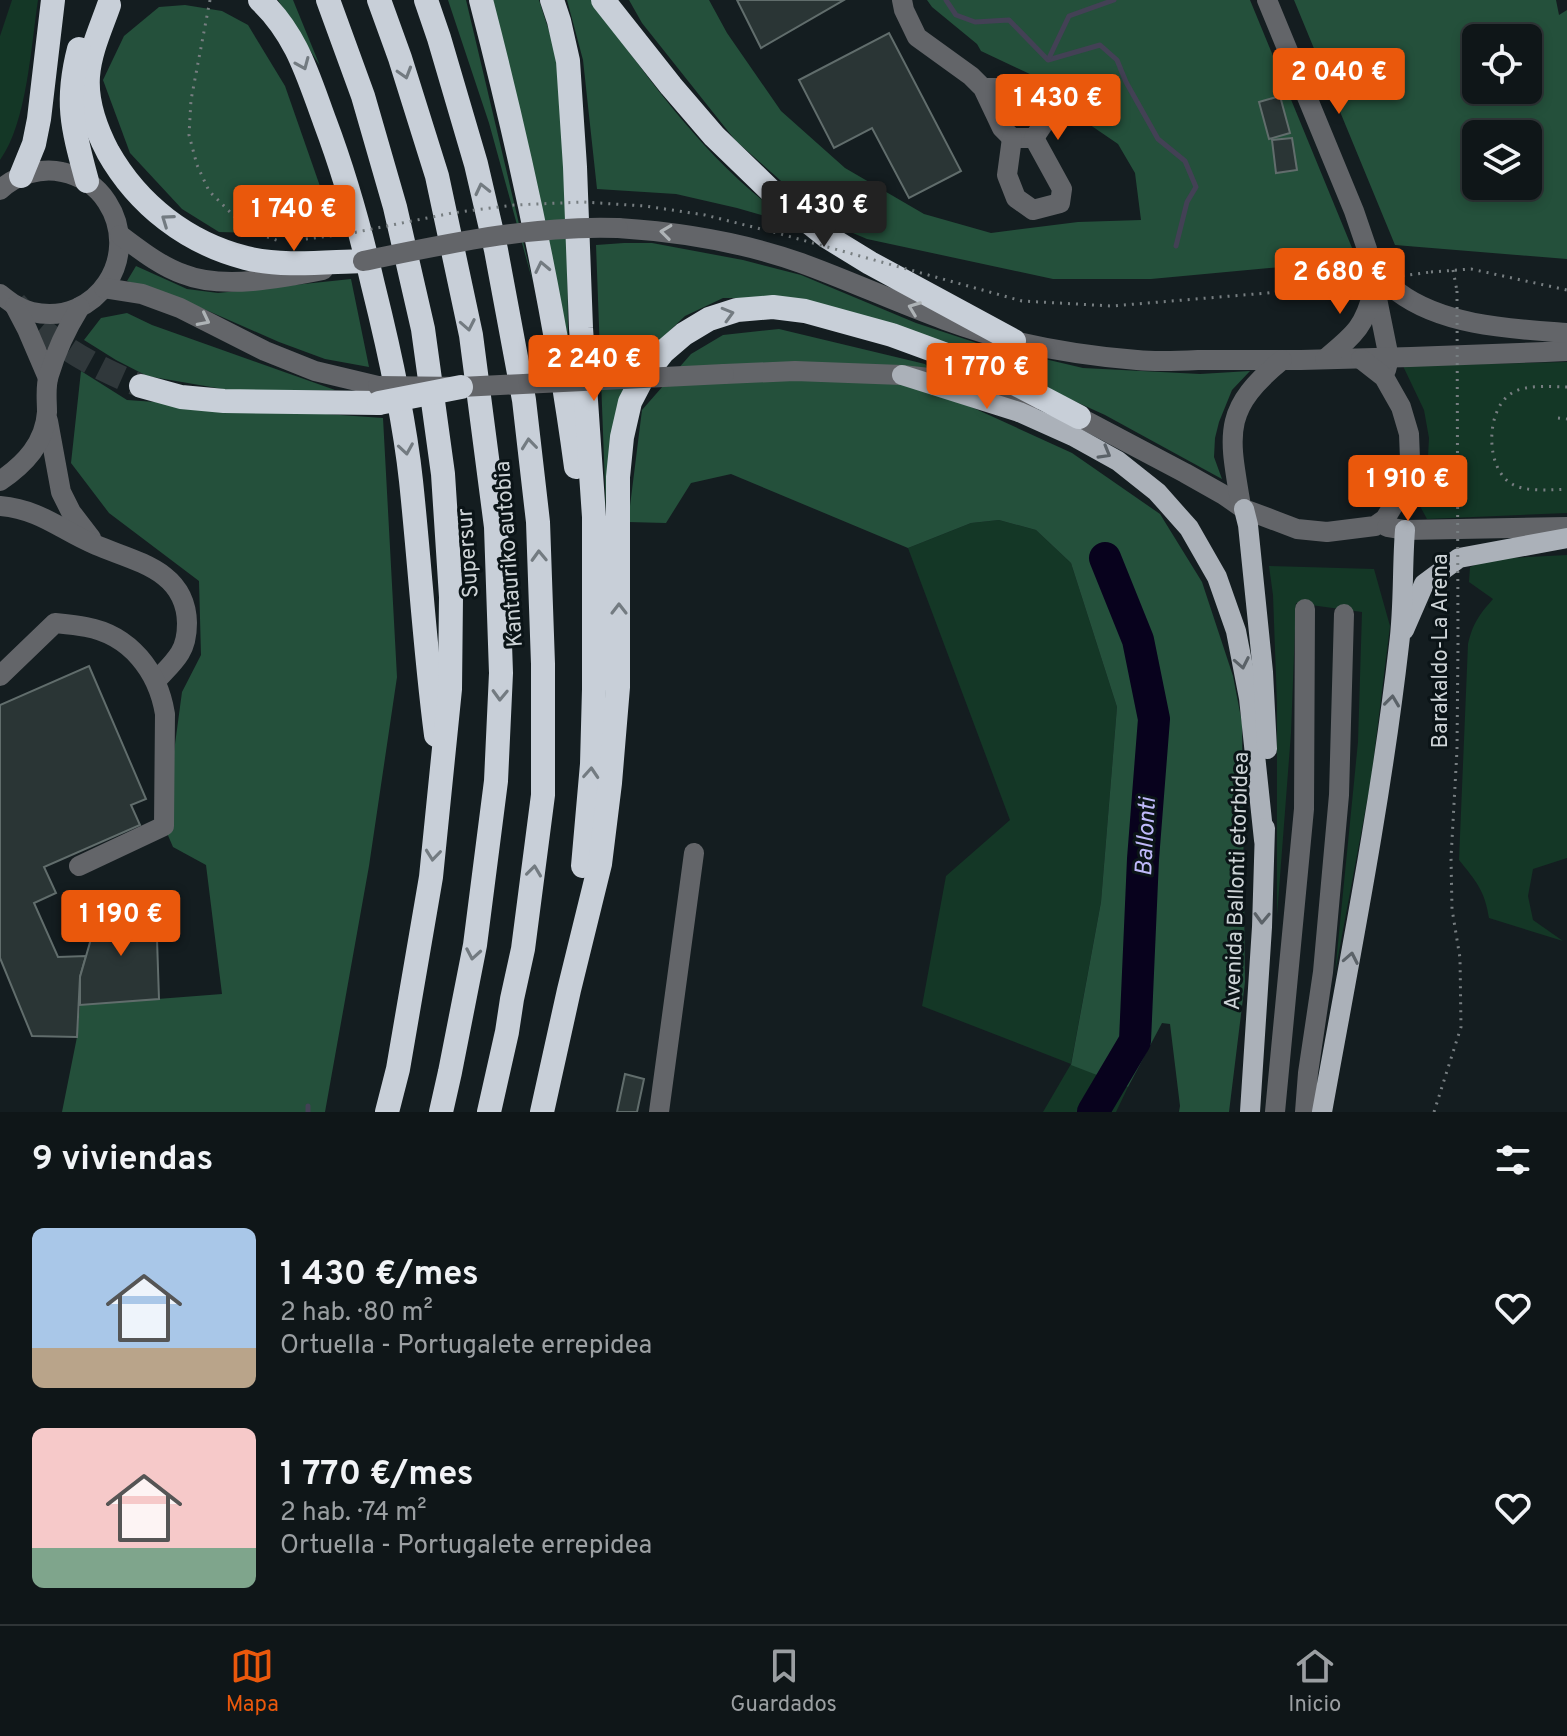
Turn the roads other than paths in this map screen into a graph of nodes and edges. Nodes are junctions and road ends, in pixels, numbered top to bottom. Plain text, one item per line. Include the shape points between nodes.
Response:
1 (53, 0) edge
2 (69, 0) edge
3 (260, 0) edge
4 (328, 0) edge
5 (379, 0) edge
6 (426, 0) edge
7 (481, 0) edge
8 (552, 0) edge
9 (902, 0) edge
10 (1267, 0) edge
11 (112, 3) edge
12 (610, 6) edge
13 (983, 88) junction
14 (42, 91) junction
15 (1012, 138) junction
16 (1034, 138) junction
17 (21, 176) junction
18 (87, 181) junction
19 (0, 190) edge
20 (120, 235) junction
21 (1367, 249) junction
22 (353, 262) junction
23 (1375, 285) junction
24 (104, 288) junction
25 (8, 300) edge
26 (80, 307) junction
27 (1567, 333) edge
28 (1014, 341) junction
29 (1567, 351) edge
30 (1325, 359) junction
31 (1282, 360) junction
32 (1386, 368) junction
33 (902, 375) junction
34 (48, 378) junction
35 (141, 386) tunnel mouth
36 (461, 387) joint
37 (379, 395) junction
38 (47, 417) junction
39 (1079, 417) junction
40 (0, 481) edge
41 (1405, 486) junction
42 (0, 506) edge
43 (1242, 508) junction
44 (1375, 526) junction
45 (1567, 527) edge
46 (1405, 530) junction
47 (1567, 538) edge
48 (95, 545) junction
49 (1305, 609) dead end
50 (1344, 614) dead end
51 (594, 621) junction
52 (1400, 641) junction
53 (0, 676) edge
54 (156, 681) junction
55 (441, 778) junction
56 (1264, 840) junction
57 (694, 853) dead end
58 (79, 866) dead end
59 (569, 990) junction
60 (387, 1112) edge
61 (441, 1112) edge
62 (489, 1112) edge
63 (542, 1112) edge
64 (659, 1112) edge
65 (1250, 1112) edge
66 (1275, 1112) edge
67 (1305, 1112) edge
68 (1322, 1112) edge

1 - 14 highway
2 - 14 highway
3 -> 55 highway via 291,38 332,141 392,361 411,479
4 - 55 highway via 395,207 429,368 451,597 450,689
5 -> 61 highway, Supersur via 437,176 471,335 496,527 501,673 496,781 475,945
62 -> 6 highway, Kantauriko autobia via 523,949 543,795 538,522 524,400 496,250
51 -> 7 highway via 555,332
8 - 51 highway via 568,61 594,517
9 - 13 street via 917,37
10 - 21 street
11 - 18 highway via 81,40 72,77 70,108
22 -> 11 highway via 278,263 214,248 175,226 135,191 100,136 90,105 94,45
12 - 28 highway via 714,136 776,196 848,250
13 - 15 street
13 - 16 street via 1019,88 1030,94 1044,123
14 - 17 highway via 37,131
15 - 16 street
15 - 16 street via 1007,175 1016,198 1033,210 1060,203 1062,189
17 - 18 street via 56,170
17 - 19 street
18 - 20 street via 109,204
20 - 22 street via 182,274 215,281 280,279
20 - 24 street via 114,273
21 - 23 street
21 - 27 street via 1396,290 1428,310 1491,326
28 -> 22 street, bridge via 764,252 661,231 523,231
23 - 30 street via 1368,313 1356,332
23 - 32 street
24 - 26 street
24 -> 37 street via 180,308 265,351
25 - 26 street via 46,314
25 - 34 street
26 - 34 street
28 - 31 street via 1141,361
29 - 32 street
30 - 31 street
30 - 32 street via 1361,359
31 - 43 street via 1250,390 1233,426
32 - 41 street via 1409,434
33 - 36 street, bridge via 795,371
33 - 39 street via 965,382
33 -> 56 main road via 1019,412 1073,436 1118,461 1157,492 1189,528 1217,577 1236,631
34 - 38 street
35 - 37 highway via 224,401
36 - 37 highway, bridge
38 - 40 street via 30,456
38 - 48 street via 61,492
39 - 43 street
59 -> 39 highway via 600,864 610,783 618,687 622,437 630,402 663,352 709,319 737,310 805,311 952,357
41 - 44 street
41 - 46 street
42 - 48 street via 40,514
43 - 44 street via 1297,529 1327,532
43 - 56 main road, Avenida Ballonti etorbidea via 1263,672 1269,784
44 - 46 street
45 - 46 street
46 - 52 main road
47 - 52 main road via 1459,558 1424,584
48 - 54 street via 145,564 167,577 180,594 187,633 181,652
49 - 66 street via 1304,809
50 - 67 street via 1339,795
59 -> 51 highway via 592,764
68 -> 52 main road via 1372,836
53 - 54 street via 55,623 113,635 147,665
54 - 58 street via 165,714 164,826
55 -> 60 highway via 431,877
56 -> 65 main road, Avenida Ballonti etorbidea
57 - 64 street
59 - 63 highway

